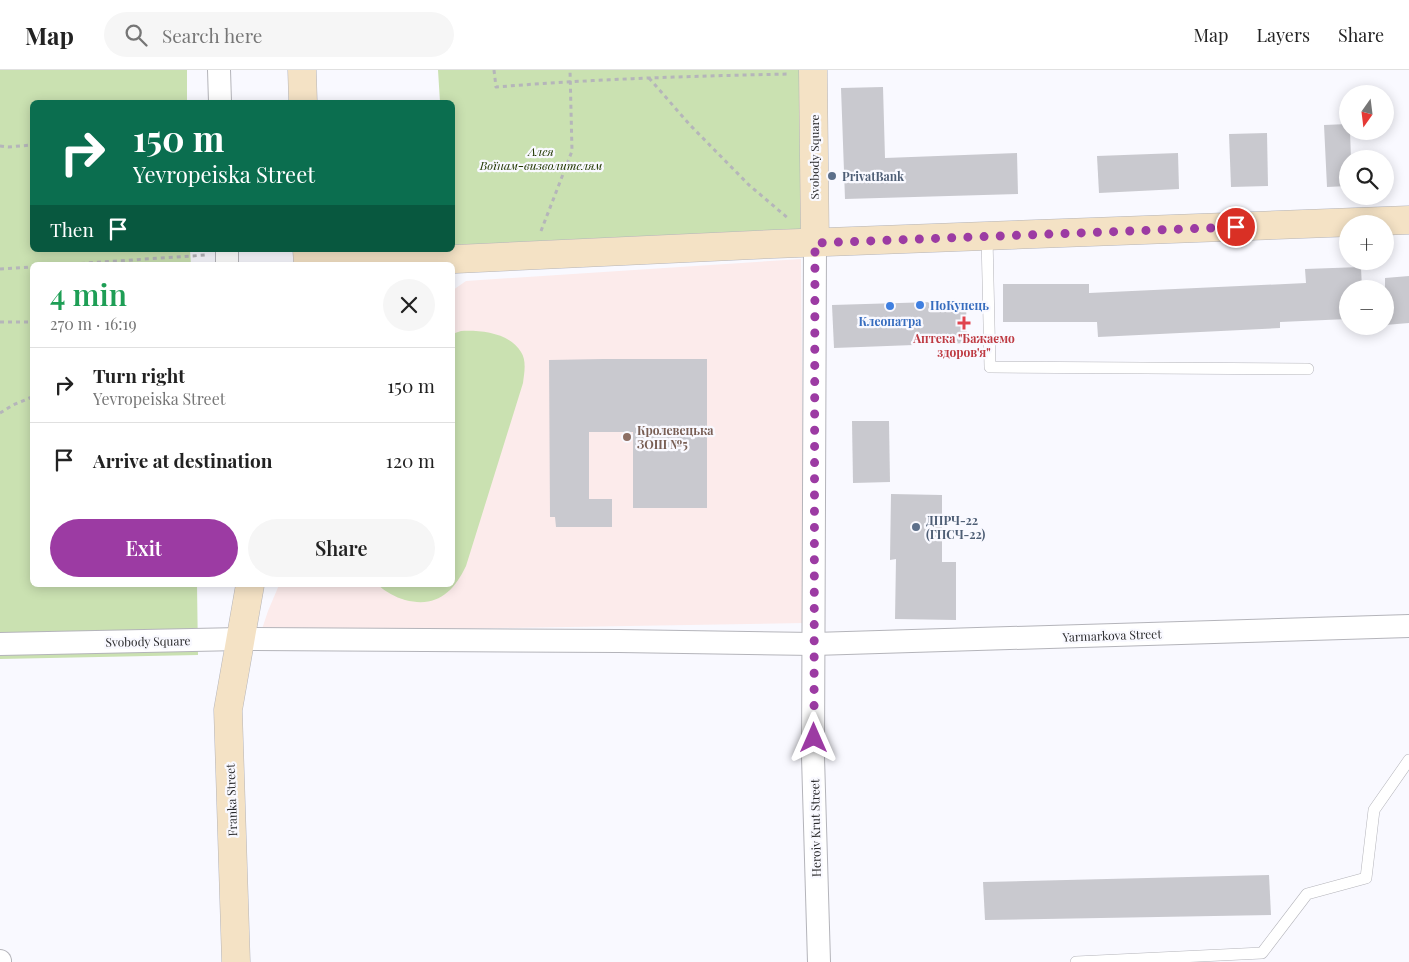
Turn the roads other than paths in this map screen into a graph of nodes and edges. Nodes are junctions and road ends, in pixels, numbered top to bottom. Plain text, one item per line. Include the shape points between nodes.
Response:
1 (219, 70) edge
2 (302, 70) edge
3 (813, 72) edge
4 (220, 100) edge
5 (303, 100) edge
6 (1409, 220) edge
7 (987, 237) junction
8 (815, 243) junction
9 (307, 260) edge
10 (378, 262) edge
11 (430, 262) edge
12 (1308, 369) dead end
13 (238, 587) edge
14 (250, 587) edge
15 (264, 587) edge
16 (1409, 626) edge
17 (240, 640) junction
18 (0, 644) edge
19 (814, 644) junction
20 (1409, 760) edge
21 (236, 962) edge
22 (819, 962) edge
23 (1076, 962) edge

1 - 4 street
2 - 5 main road
3 - 8 main road, Svobody Square
6 - 7 main road
7 - 8 main road
7 - 12 lane via 990,367
8 - 11 main road
8 - 19 street, Heroiv Krut Street
9 - 10 main road
13 - 17 street
14 - 17 main road
15 - 17 main road
16 - 19 street, Yarmarkova Street
17 - 18 street, Svobody Square
17 - 19 street, Yarmarkova Street
17 - 21 main road, Franka Street via 228,710
19 - 22 street, Heroiv Krut Street via 813,757
20 - 23 lane via 1374,810 1366,878 1307,894 1262,953

